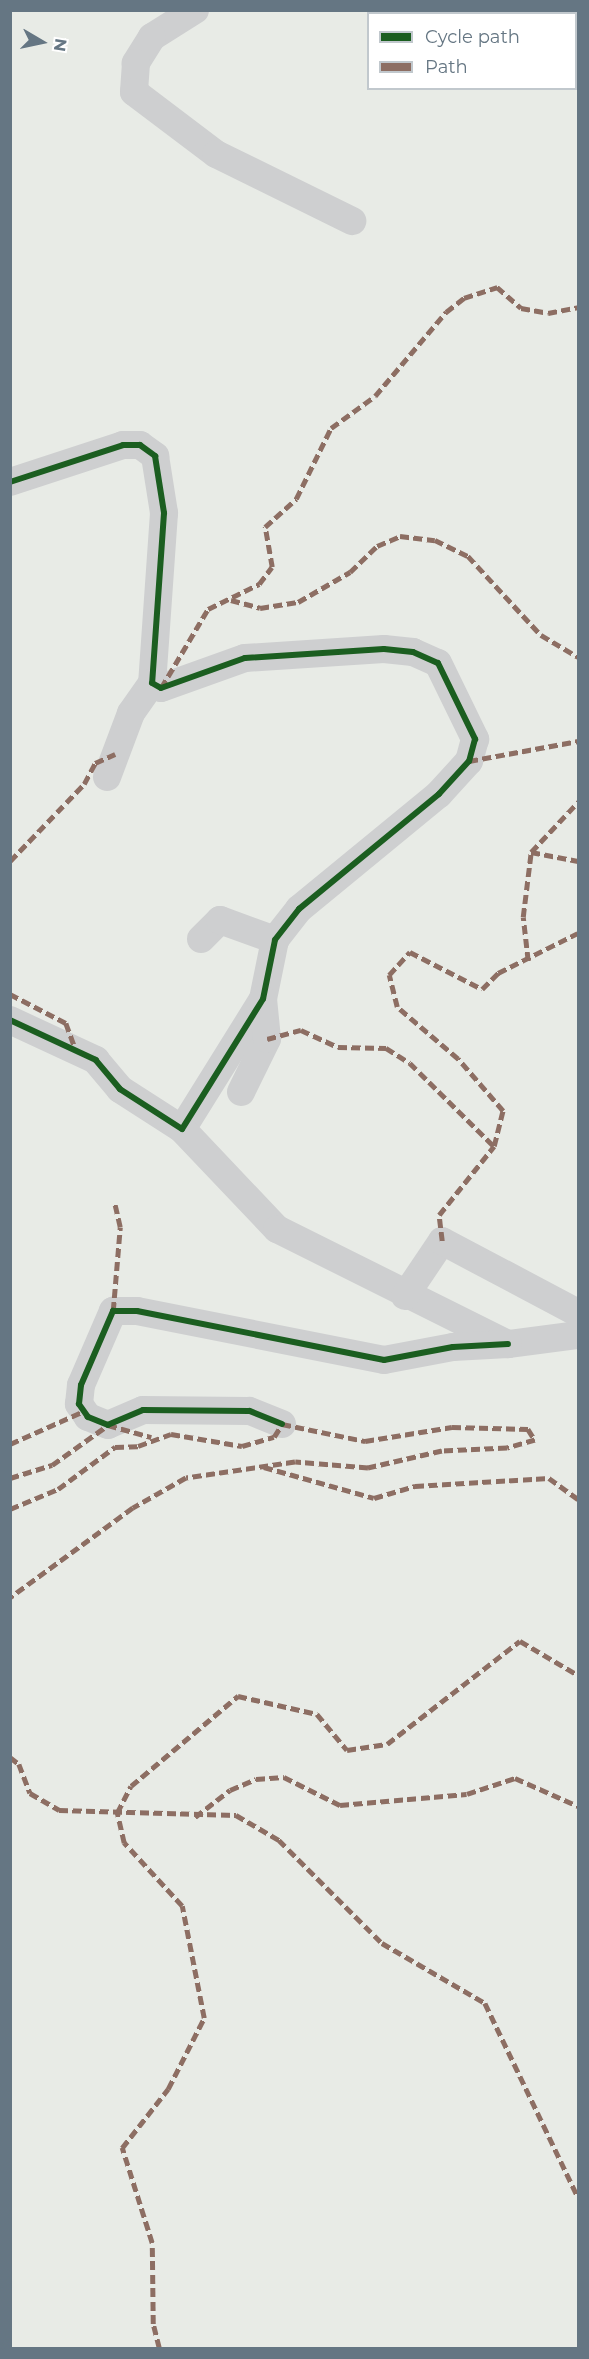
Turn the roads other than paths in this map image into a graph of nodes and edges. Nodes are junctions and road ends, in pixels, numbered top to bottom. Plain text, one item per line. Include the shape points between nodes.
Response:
1 (195, 10) edge
2 (352, 221) dead end
3 (10, 482) edge
4 (152, 683) junction
5 (107, 777) dead end
6 (201, 939) dead end
7 (275, 940) junction
8 (263, 999) junction
9 (10, 1020) edge
10 (241, 1092) dead end
11 (182, 1129) junction
12 (405, 1296) junction
13 (579, 1313) edge
14 (579, 1335) edge
15 (508, 1344) junction
16 (282, 1424) dead end

1 - 2 street via 152,37 136,63 134,92 216,154
3 - 4 street via 123,445 140,445 155,456 164,513
4 - 5 street via 131,713
4 - 7 street via 161,688 245,658 384,648 428,657 438,663 453,691 475,739 468,760 439,794 299,909
6 - 7 street via 220,920
7 - 8 street
8 - 10 street via 267,1039
8 - 11 street
9 - 11 street via 96,1060 120,1089
11 - 12 street via 277,1229
12 - 13 street via 442,1241
12 - 15 street
14 - 15 street
15 - 16 street via 453,1347 384,1360 137,1311 113,1311 81,1385 79,1404 88,1417 108,1425 143,1410 249,1411

